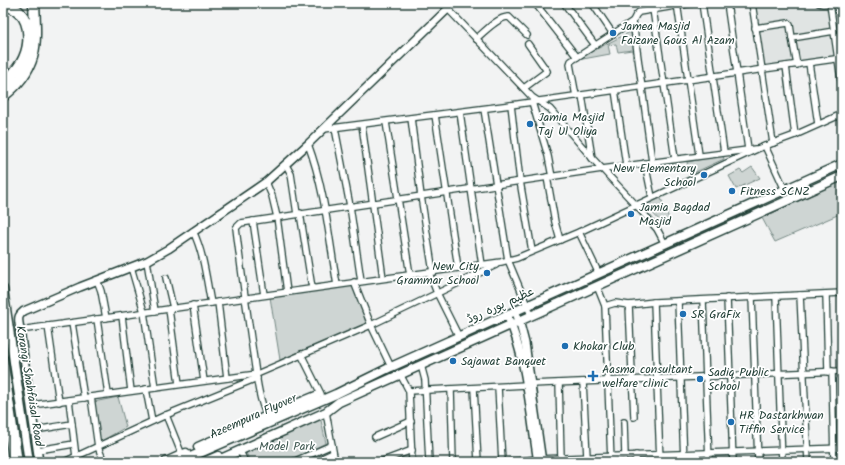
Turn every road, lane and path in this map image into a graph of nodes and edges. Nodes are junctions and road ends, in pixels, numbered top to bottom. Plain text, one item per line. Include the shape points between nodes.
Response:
1 (34, 3) edge
2 (454, 3) edge
3 (535, 3) edge
4 (564, 3) edge
5 (592, 3) edge
6 (693, 3) edge
7 (702, 3) edge
8 (727, 3) edge
9 (752, 3) edge
10 (819, 3) edge
11 (677, 4) edge
12 (832, 4) edge
13 (3, 5) edge
14 (653, 9) junction
15 (449, 10) junction
16 (633, 21) junction
17 (755, 28) junction
18 (834, 31) junction
19 (613, 34) junction
20 (527, 35) dead end
21 (792, 38) junction
22 (476, 39) junction
23 (528, 44) dead end
24 (595, 45) junction
25 (577, 57) junction
26 (840, 59) edge
27 (809, 63) junction
28 (797, 64) junction
29 (786, 66) junction
30 (761, 69) junction
31 (737, 73) junction
32 (713, 76) junction
33 (689, 80) junction
34 (664, 83) junction
35 (3, 85) edge
36 (642, 86) junction
37 (842, 87) edge
38 (524, 88) junction
39 (615, 90) junction
40 (579, 95) junction
41 (3, 96) edge
42 (535, 101) junction
43 (511, 105) junction
44 (484, 109) junction
45 (460, 112) junction
46 (842, 114) edge
47 (436, 115) junction
48 (411, 118) junction
49 (386, 122) junction
50 (362, 124) junction
51 (818, 124) junction
52 (335, 128) junction
53 (324, 129) junction
54 (795, 135) junction
55 (773, 143) junction
56 (308, 144) junction
57 (765, 146) junction
58 (748, 149) junction
59 (757, 149) junction
60 (724, 152) junction
61 (699, 155) junction
62 (592, 158) junction
63 (675, 159) junction
64 (652, 162) junction
65 (645, 163) junction
66 (842, 164) edge
67 (286, 165) junction
68 (626, 165) junction
69 (602, 169) junction
70 (842, 176) edge
71 (549, 177) junction
72 (520, 181) junction
73 (266, 182) junction
74 (495, 185) junction
75 (470, 188) junction
76 (785, 190) junction
77 (447, 192) junction
78 (421, 196) junction
79 (652, 197) junction
80 (397, 199) junction
81 (373, 202) junction
82 (636, 205) junction
83 (350, 206) junction
84 (325, 210) junction
85 (299, 213) junction
86 (277, 217) junction
87 (253, 221) junction
88 (193, 231) junction
89 (580, 232) junction
90 (560, 240) junction
91 (665, 244) junction
92 (532, 252) junction
93 (508, 260) junction
94 (147, 261) junction
95 (501, 262) junction
96 (482, 265) junction
97 (131, 267) junction
98 (458, 268) junction
99 (431, 272) junction
100 (599, 274) junction
101 (410, 275) junction
102 (166, 278) dead end
103 (383, 278) junction
104 (97, 280) junction
105 (361, 281) junction
106 (354, 282) junction
107 (337, 285) junction
108 (598, 286) junction
109 (312, 288) junction
110 (3, 289) edge
111 (288, 292) junction
112 (437, 293) junction
113 (842, 293) edge
114 (826, 294) junction
115 (264, 295) junction
116 (800, 295) junction
117 (776, 296) junction
118 (752, 297) junction
119 (245, 298) junction
120 (727, 298) junction
121 (703, 300) junction
122 (678, 301) junction
123 (210, 302) junction
124 (218, 302) junction
125 (654, 302) junction
126 (193, 305) junction
127 (629, 305) junction
128 (527, 306) junction
129 (605, 306) junction
130 (171, 308) junction
131 (155, 311) junction
132 (144, 312) junction
133 (511, 313) junction
134 (531, 315) junction
135 (122, 316) junction
136 (106, 318) junction
137 (97, 319) junction
138 (516, 322) junction
139 (72, 323) junction
140 (371, 325) junction
141 (48, 326) junction
142 (20, 330) junction
143 (459, 337) junction
144 (301, 354) junction
145 (3, 359) edge
146 (421, 365) junction
147 (391, 367) junction
148 (842, 371) edge
149 (803, 372) junction
150 (830, 372) junction
151 (400, 374) junction
152 (779, 374) junction
153 (755, 375) junction
154 (257, 376) junction
155 (731, 376) junction
156 (706, 377) junction
157 (227, 378) junction
158 (681, 378) junction
159 (656, 379) junction
160 (608, 380) junction
161 (632, 380) junction
162 (204, 381) junction
163 (583, 382) junction
164 (559, 383) junction
165 (179, 384) junction
166 (529, 385) junction
167 (498, 387) junction
168 (156, 388) junction
169 (474, 388) junction
170 (146, 389) junction
171 (451, 389) junction
172 (425, 390) junction
173 (131, 391) junction
174 (409, 391) junction
175 (108, 394) junction
176 (91, 397) junction
177 (84, 398) junction
178 (319, 398) junction
179 (3, 400) edge
180 (69, 400) junction
181 (59, 402) junction
182 (32, 405) junction
183 (322, 411) junction
184 (4, 412) edge
185 (166, 415) junction
186 (267, 416) junction
187 (634, 417) dead end
188 (152, 421) junction
189 (411, 422) junction
190 (624, 422) dead end
191 (72, 424) junction
192 (35, 430) junction
193 (375, 436) dead end
194 (74, 444) junction
195 (332, 445) junction
196 (98, 447) junction
197 (834, 448) junction
198 (842, 448) edge
199 (807, 449) junction
200 (38, 450) junction
201 (412, 450) junction
202 (782, 450) junction
203 (758, 451) junction
204 (733, 452) junction
205 (241, 453) dead end
206 (333, 453) junction
207 (709, 453) junction
208 (660, 454) junction
209 (684, 454) junction
210 (636, 455) junction
211 (625, 456) junction
212 (76, 457) junction
213 (587, 457) junction
214 (181, 458) edge
215 (561, 458) junction
216 (611, 459) edge
217 (540, 460) edge
218 (577, 460) edge
219 (12, 462) edge
220 (18, 462) edge
221 (29, 462) edge
222 (39, 462) edge
223 (64, 462) edge
224 (104, 462) edge
225 (166, 462) edge
226 (204, 462) edge
227 (214, 462) edge
228 (245, 462) edge
229 (293, 462) edge
230 (314, 462) edge
231 (335, 462) edge
232 (380, 462) edge
233 (412, 462) edge
234 (429, 462) edge
235 (453, 462) edge
236 (478, 462) edge
237 (502, 462) edge
238 (509, 462) edge
239 (636, 462) edge
240 (660, 462) edge
241 (684, 462) edge
242 (709, 462) edge
243 (734, 462) edge
244 (758, 462) edge
245 (782, 462) edge
246 (808, 462) edge
247 (834, 462) edge

1 - 41 highway via 35,40 30,65
2 - 15 street
3 - 25 street
4 - 24 street
5 - 19 street
6 - 11 street
7 - 32 street
8 - 31 street
9 - 17 street
10 - 12 street
11 - 14 street
11 - 33 street
12 - 18 street
13 - 35 highway via 20,13 27,25 28,37 24,59
14 - 16 street via 639,12
14 - 34 street
15 - 22 street
15 - 53 street
16 - 19 street
16 - 36 street
17 - 21 street via 788,23
17 - 30 street
18 - 21 street
18 - 26 street
19 - 24 street
20 - 22 street via 507,16
21 - 28 street
22 - 38 street
23 - 38 street via 547,70
24 - 25 street
25 - 40 street via 570,64
26 - 27 street
26 - 37 street
27 - 28 street
27 - 51 street
28 - 29 street
29 - 30 street
29 - 54 street
30 - 31 street
30 - 55 street
31 - 32 street
31 - 58 street
32 - 33 street
32 - 60 street
33 - 34 street
33 - 61 street
34 - 36 street
34 - 63 street
36 - 39 street
36 - 64 street
38 - 42 street
39 - 40 street
39 - 68 street
40 - 42 street
40 - 62 street
42 - 43 street
42 - 62 street via 550,109
42 - 71 street via 548,156
43 - 44 street
43 - 72 street
44 - 45 street
44 - 74 street
45 - 47 street
45 - 75 street
46 - 51 street
47 - 48 street
47 - 77 street
48 - 49 street
48 - 78 street
49 - 50 street
49 - 80 street
50 - 52 street
50 - 81 street
51 - 54 street
52 - 53 street
52 - 83 street
53 - 56 street
54 - 55 street
55 - 57 street
56 - 67 street
56 - 84 street
57 - 59 street
57 - 76 street
58 - 59 street
58 - 60 street
59 - 79 street
60 - 61 street
61 - 63 street
62 - 69 street
63 - 64 street
64 - 65 street
65 - 68 street
65 - 79 street
66 - 76 main road, عظیم پورہ روڈ
67 - 73 street
67 - 85 street via 291,174
68 - 69 street
69 - 71 street
69 - 82 street
70 - 108 main road, عظیم پورہ روڈ
71 - 72 street
71 - 90 street via 554,222
72 - 74 street
72 - 92 street
73 - 86 street
73 - 88 street
74 - 75 street
74 - 93 street
75 - 77 street
75 - 96 street
76 - 91 main road, عظیم پورہ روڈ
77 - 78 street
77 - 98 street
78 - 80 street
78 - 99 street
79 - 82 street
80 - 81 street
80 - 101 street
81 - 83 street
81 - 103 street
82 - 89 street
82 - 91 street via 657,229
83 - 84 street
83 - 105 street
84 - 85 street
84 - 107 street
85 - 86 street
85 - 109 street
86 - 87 street
86 - 111 street
87 - 115 street
87 - 119 street via 240,223 236,228
88 - 94 street
88 - 123 street via 199,242
89 - 90 street
89 - 100 street
90 - 92 street
91 - 100 main road, عظیم پورہ روڈ
92 - 93 street
93 - 95 street
93 - 128 street
94 - 97 street
94 - 131 street
95 - 96 street
95 - 112 street
96 - 98 street
97 - 104 street
97 - 132 street
98 - 99 street
99 - 101 street
99 - 112 street
100 - 128 main road, عظیم پورہ روڈ
101 - 103 street
102 - 130 street
103 - 105 street
104 - 136 street
104 - 142 street via 24,311 18,317
105 - 106 street
106 - 107 street
106 - 140 street
107 - 109 street
108 - 129 street
108 - 134 main road, عظیم پورہ روڈ
109 - 111 street
110 - 221 main road, Korangi Shahfaisal Road
111 - 115 street
112 - 140 street
112 - 143 street
113 - 114 street
114 - 116 street
114 - 150 street
115 - 119 street
116 - 117 street
116 - 149 street
117 - 118 street
117 - 152 street
118 - 120 street
118 - 153 street
119 - 124 street
119 - 154 street
120 - 121 street
120 - 155 street
121 - 122 street
121 - 156 street
122 - 125 street
122 - 158 street
123 - 124 street
123 - 126 street
124 - 157 street
125 - 127 street
125 - 159 street
126 - 130 street
126 - 162 street
127 - 129 street via 615,303
127 - 161 street
128 - 133 main road, عظیم پورہ روڈ
128 - 134 street
129 - 160 street
130 - 131 street
130 - 165 street
131 - 132 street
132 - 135 street
132 - 168 street
133 - 138 street
133 - 143 main road, عظیم پورہ روڈ
134 - 138 main road, عظیم پورہ روڈ
135 - 136 street
135 - 173 street
136 - 137 street
137 - 139 street
137 - 175 street
138 - 146 main road, عظیم پورہ روڈ
138 - 166 street via 525,343
139 - 141 street
139 - 177 street
140 - 144 street
140 - 147 street
141 - 142 street
141 - 181 street
142 - 182 street
143 - 147 main road, عظیم پورہ روڈ
144 - 154 street
144 - 178 street
145 - 220 main road, Korangi Shahfaisal Road
146 - 151 main road, عظیم پورہ روڈ
146 - 172 street
147 - 178 main road, عظیم پورہ روڈ via 336,394
148 - 150 street
149 - 150 street
149 - 152 street
149 - 199 street
150 - 197 street
151 - 174 street
151 - 183 main road, عظیم پورہ روڈ
152 - 153 street
152 - 202 street
153 - 155 street
153 - 203 street
154 - 157 street
154 - 185 street
154 - 186 street
155 - 156 street
155 - 204 street
156 - 158 street
156 - 207 street
157 - 162 street
158 - 159 street
158 - 209 street
159 - 161 street
159 - 208 street
160 - 161 street
160 - 163 street
160 - 216 street
161 - 187 street
162 - 165 street
163 - 164 street
163 - 213 street
164 - 166 street
164 - 215 street
165 - 168 street
166 - 167 street
166 - 217 street
167 - 169 street
167 - 237 street
168 - 170 street
169 - 171 street
169 - 236 street
170 - 173 street
170 - 188 street
171 - 172 street
171 - 235 street
172 - 174 street
172 - 234 street
173 - 175 street
174 - 189 street
175 - 176 street
176 - 177 street
176 - 196 street
177 - 180 street
178 - 186 main road, عظیم پورہ روڈ
178 - 214 main road, Azeempura Flyover
179 - 184 street
180 - 181 street
180 - 191 street
181 - 182 street
182 - 192 street
183 - 195 street
183 - 226 main road, Azeempura Flyover
183 - 227 main road, عظیم پورہ روڈ
184 - 219 street
185 - 188 street
185 - 214 street
186 - 214 main road, عظیم پورہ روڈ
188 - 196 street
189 - 193 street
189 - 201 street
190 - 211 street
191 - 192 street
191 - 194 street
192 - 200 street
194 - 200 street
194 - 212 street
195 - 206 street
195 - 229 street
196 - 212 street
196 - 224 street
197 - 198 street
197 - 199 street
197 - 247 street
199 - 202 street
199 - 246 street
200 - 222 street
201 - 232 street
201 - 233 street
202 - 203 street
202 - 245 street
203 - 204 street
203 - 244 street
204 - 207 street
204 - 243 street
205 - 228 street
206 - 230 street
206 - 231 street
207 - 209 street
207 - 242 street
208 - 209 street
208 - 210 street
208 - 240 street
209 - 241 street
210 - 211 street
210 - 239 street
211 - 216 street
212 - 223 street
213 - 216 street
213 - 218 street
214 - 225 main road, عظیم پورہ روڈ
215 - 217 street
215 - 218 street
217 - 238 street

